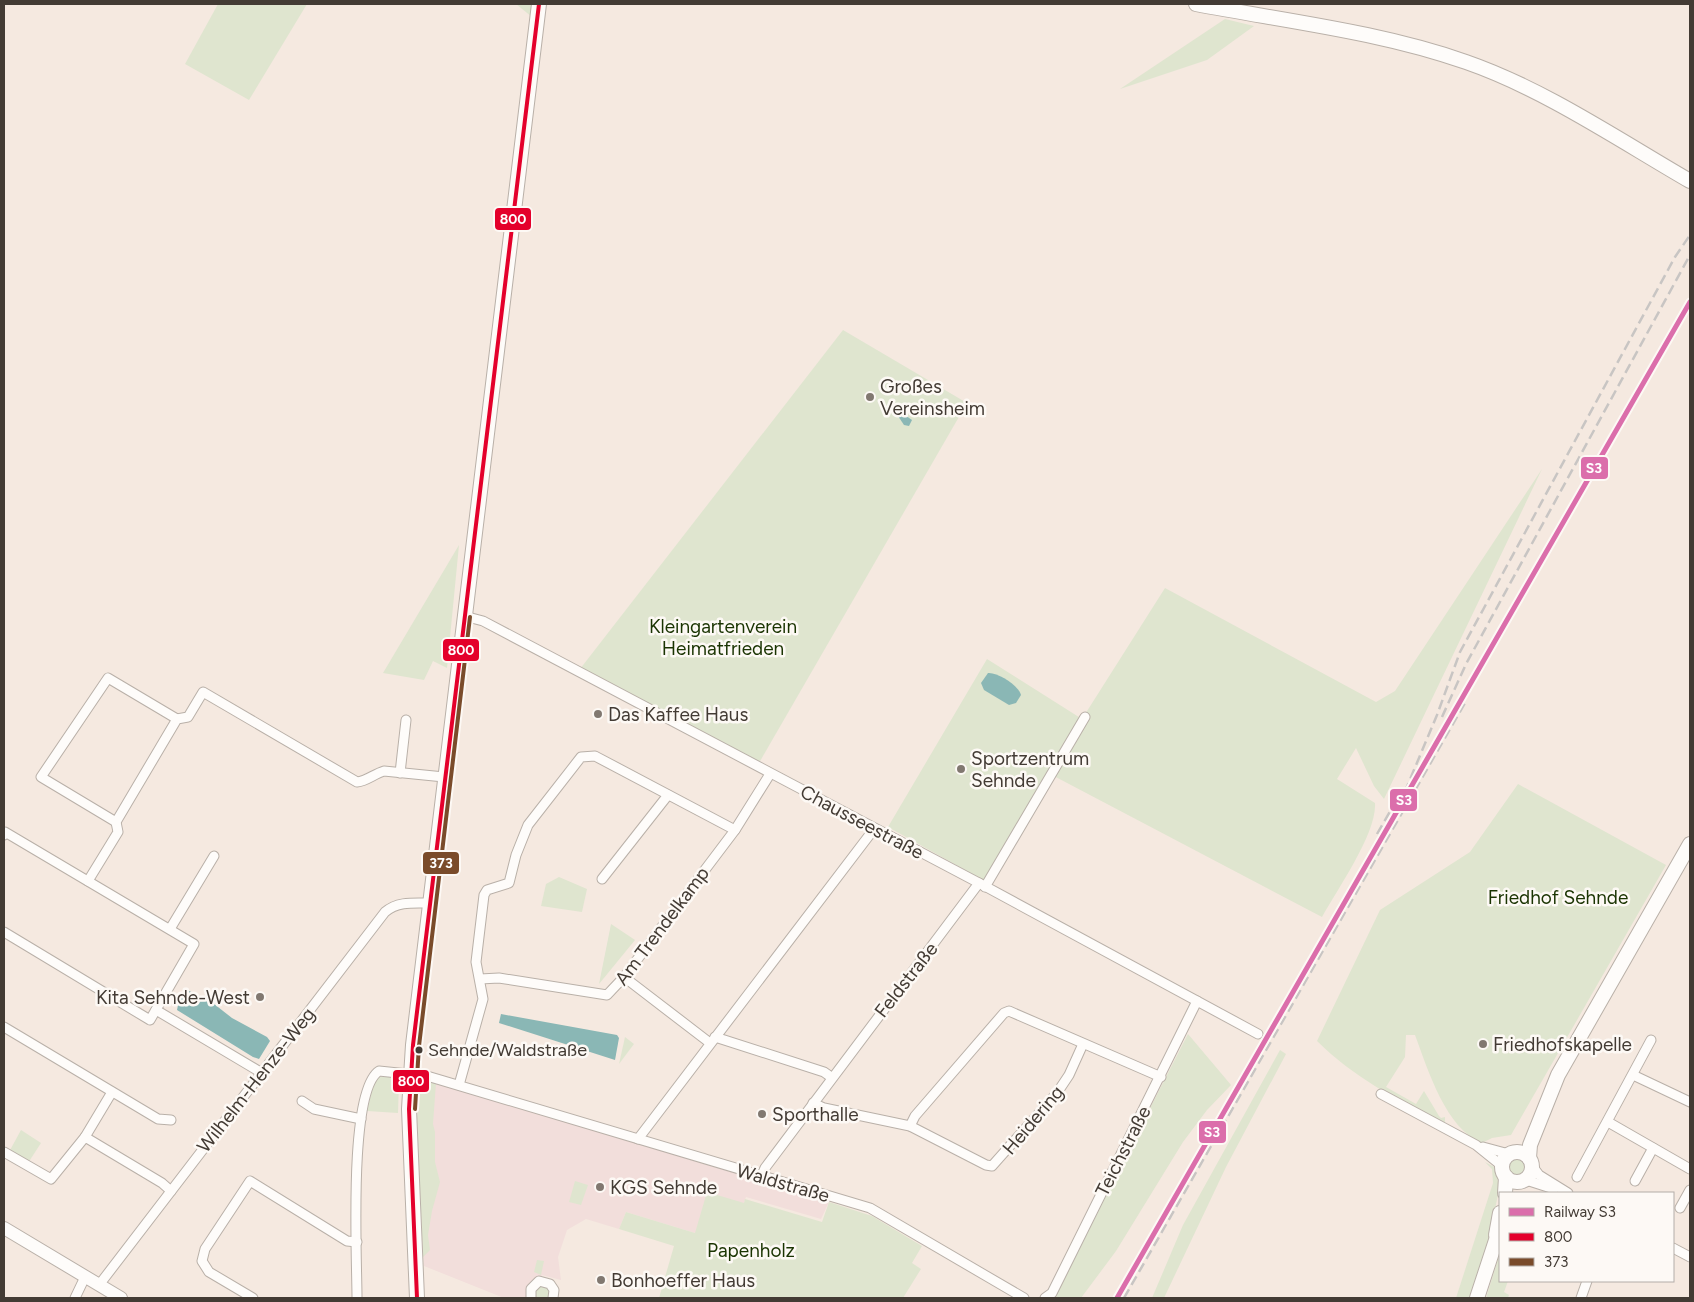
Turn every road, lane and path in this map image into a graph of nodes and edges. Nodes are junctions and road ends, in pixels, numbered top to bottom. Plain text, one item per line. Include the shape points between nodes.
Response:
1 (539, 4) edge
2 (1196, 4) edge
3 (1690, 181) edge
4 (464, 616) junction
5 (1085, 717) dead end
6 (177, 719) junction
7 (406, 720) dead end
8 (400, 773) junction
9 (770, 774) junction
10 (444, 777) junction
11 (668, 795) junction
12 (116, 822) junction
13 (874, 829) junction
14 (735, 830) junction
15 (4, 835) edge
16 (1690, 844) edge
17 (214, 856) dead end
18 (602, 879) dead end
19 (88, 881) junction
20 (982, 885) junction
21 (430, 903) junction
22 (170, 929) junction
23 (4, 932) edge
24 (624, 977) junction
25 (480, 978) junction
26 (1197, 1001) junction
27 (156, 1010) junction
28 (4, 1027) edge
29 (1258, 1034) dead end
30 (713, 1040) junction
31 (1651, 1040) dead end
32 (1083, 1044) junction
33 (262, 1073) junction
34 (410, 1073) junction
35 (1633, 1075) junction
36 (831, 1077) junction
37 (1160, 1077) junction
38 (458, 1085) junction
39 (1550, 1091) junction
40 (112, 1092) junction
41 (1381, 1094) dead end
42 (302, 1101) dead end
43 (1690, 1102) edge
44 (813, 1103) junction
45 (361, 1119) junction
46 (171, 1120) dead end
47 (1608, 1122) junction
48 (910, 1126) junction
49 (85, 1137) junction
50 (638, 1139) junction
51 (1653, 1148) junction
52 (4, 1152) edge
53 (1508, 1162) junction
54 (1531, 1162) junction
55 (1690, 1169) edge
56 (761, 1177) junction
57 (1577, 1177) dead end
58 (1635, 1181) dead end
59 (1520, 1185) edge
60 (1690, 1190) edge
61 (171, 1191) junction
62 (1505, 1192) edge
63 (1561, 1192) edge
64 (1565, 1192) edge
65 (1680, 1208) dead end
66 (1499, 1218) edge
67 (4, 1228) edge
68 (1499, 1230) edge
69 (357, 1242) junction
70 (1494, 1243) junction
71 (1674, 1249) edge
72 (1690, 1257) edge
73 (85, 1277) junction
74 (1587, 1282) edge
75 (99, 1285) junction
76 (1585, 1297) edge
77 (75, 1298) edge
78 (121, 1298) edge
79 (253, 1298) edge
80 (357, 1298) edge
81 (416, 1298) edge
82 (532, 1298) edge
83 (553, 1298) edge
84 (1024, 1298) edge
85 (1046, 1298) edge
86 (1477, 1298) edge

1 - 4 main road
2 - 3 main road via 1391,41 1468,62 1552,102
4 - 9 street, Chausseestraße via 483,621
4 - 10 main road
5 - 20 street, Feldstraße
6 - 8 street via 188,716 203,692 357,782 365,782 384,771
6 - 12 street
6 - 12 street via 108,678 41,777
7 - 8 street
8 - 10 street
9 - 13 street, Chausseestraße
9 - 14 street, Am Trendelkamp
10 - 21 main road
11 - 14 street
11 - 18 street
11 - 25 street via 595,756 581,757 528,825 509,883 487,890 484,895 476,962
12 - 19 street via 118,832
13 - 20 street, Chausseestraße
13 - 30 street
14 - 24 street, Am Trendelkamp
15 - 19 street via 6,832
16 - 39 main road via 1580,1033
17 - 22 street
19 - 22 street
20 - 26 street, Chausseestraße
20 - 36 street, Feldstraße
21 - 33 street, Wilhelm-Henze-Weg via 400,904 386,912
21 - 34 main road
22 - 27 street via 194,944
23 - 27 street via 150,1020
24 - 25 street, Am Trendelkamp via 607,995 499,978
24 - 30 street
25 - 38 street via 484,999
26 - 29 street, Chausseestraße
26 - 37 street, Teichstraße
27 - 33 street
28 - 40 street
30 - 36 street via 777,1057
30 - 50 street
31 - 35 street
32 - 37 street
32 - 48 street via 1014,1012 1004,1013 915,1116
32 - 48 street, Heidering via 1057,1093 992,1166
33 - 61 street, Wilhelm-Henze-Weg
34 - 38 street, Waldstraße
34 - 45 street, Waldstraße via 378,1071 372,1075
34 - 81 main road
35 - 43 street
35 - 47 street
36 - 44 street, Feldstraße
37 - 85 street, Teichstraße via 1052,1293
38 - 50 street, Waldstraße
39 - 53 main road via 1521,1148
39 - 54 main road via 1530,1145
40 - 46 street via 158,1119
40 - 49 street
41 - 53 street
42 - 45 street via 314,1109
44 - 48 street, Heidering
44 - 56 street, Feldstraße
45 - 69 street via 357,1164
47 - 51 street
47 - 57 street
49 - 52 street via 51,1179
49 - 61 street
50 - 56 street, Waldstraße
51 - 55 street
51 - 58 street
53 - 54 main road via 1523,1153
53 - 59 main road
53 - 62 main road
54 - 59 main road
54 - 64 street via 1539,1175
56 - 84 street, Waldstraße via 870,1208
59 - 63 street
60 - 65 street
61 - 75 street, Wilhelm-Henze-Weg
66 - 70 main road
67 - 73 main road
68 - 70 main road
69 - 79 street via 347,1241 250,1181 205,1249 202,1261 210,1272
69 - 80 street
70 - 86 main road
71 - 72 street
73 - 75 main road
73 - 77 street
74 - 76 street
75 - 78 main road
82 - 83 street via 531,1289 540,1281 550,1284 554,1290

